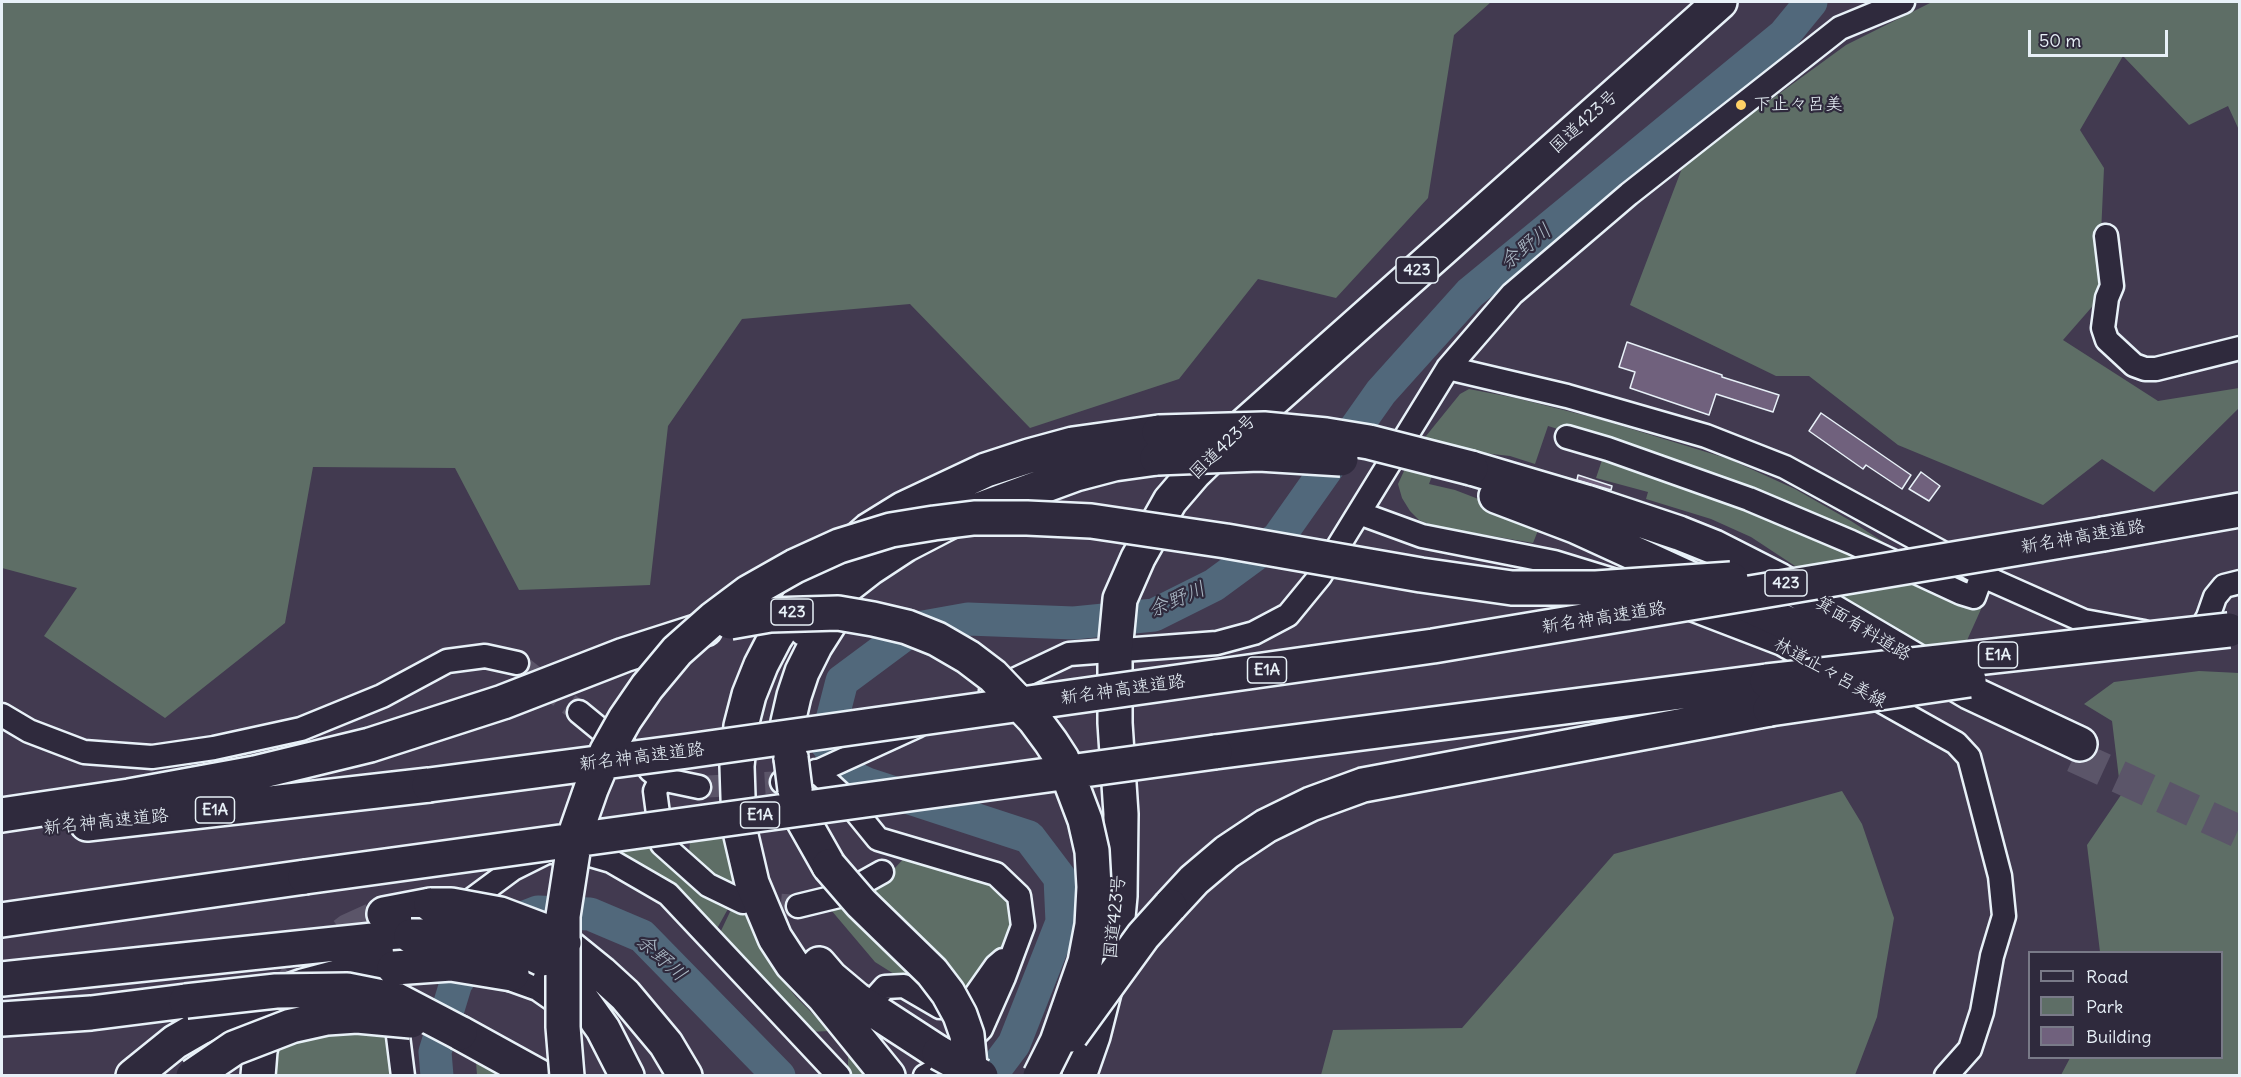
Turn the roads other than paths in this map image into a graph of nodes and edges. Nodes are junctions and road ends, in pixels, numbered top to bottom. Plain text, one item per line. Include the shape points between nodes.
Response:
1 (1720, 2) edge
2 (1866, 2) edge
3 (1903, 2) edge
4 (1840, 28) junction
5 (2106, 236) dead end
6 (2240, 348) edge
7 (1448, 368) junction
8 (1567, 437) dead end
9 (1158, 445) junction
10 (2240, 510) edge
11 (1359, 513) junction
12 (906, 545) junction
13 (1866, 574) junction
14 (1988, 578) junction
15 (2240, 582) edge
16 (2234, 637) edge
17 (1115, 652) junction
18 (517, 663) tunnel mouth
19 (1768, 695) junction
20 (579, 712) tunnel mouth
21 (2, 715) edge
22 (2077, 750) tunnel mouth
23 (801, 774) junction
24 (661, 779) junction
25 (699, 787) tunnel mouth
26 (2, 815) edge
27 (2, 833) edge
28 (882, 872) dead end
29 (743, 902) tunnel mouth
30 (798, 906) tunnel mouth
31 (384, 914) tunnel mouth
32 (2, 920) edge
33 (553, 951) junction
34 (1013, 952) junction
35 (2, 980) edge
36 (877, 996) dead end
37 (824, 997) junction
38 (2, 1019) edge
39 (266, 1025) tunnel mouth
40 (460, 1033) junction
41 (839, 1041) dead end
42 (813, 1048) junction
43 (623, 1066) edge
44 (142, 1068) edge
45 (932, 1068) edge
46 (887, 1075) edge
47 (193, 1076) edge
48 (258, 1076) edge
49 (403, 1076) edge
50 (538, 1076) edge
51 (567, 1076) edge
52 (685, 1076) edge
53 (839, 1076) edge
54 (971, 1076) edge
55 (981, 1076) edge
56 (1041, 1076) edge
57 (1079, 1076) edge
58 (1946, 1076) edge

1 - 17 highway, 国道423号 / 423 via 1223,445 1170,501 1120,599
2 - 4 street
3 - 4 street
4 - 7 street via 1629,194 1512,294
5 - 6 street via 2112,286 2103,328 2107,340 2134,365 2156,369
7 - 11 street
7 - 14 street via 1567,396 1726,443 1785,466
8 - 14 street via 1749,499 1961,593 1974,597
9 - 12 highway, 423 via 959,517
9 - 22 highway, 箕面有料道路 / 423, bridge via 1315,456 1467,476
9 - 37 highway, 423 via 1073,444 986,470 903,508 869,530 831,563 775,638 749,695 741,726 736,791 739,827 753,883 775,938 792,964
10 - 13 highway, 新名神高速道路 / E1A, bridge
11 - 17 street via 1320,576 1288,615 1254,633 1217,643
11 - 58 street, 林道止々呂美線 via 1422,536 1554,562 1607,578 1782,644 1956,743 1969,757 2000,876 2004,916 1970,1049
12 - 23 highway via 851,595 830,621 802,672 788,722
12 - 45 highway, 423 via 838,593 811,621 781,669 767,697 760,724 758,831 776,893 806,949 831,978
13 - 27 highway, 新名神高速道路 / E1A, bridge via 1421,647 711,748 429,785
13 - 51 highway, bridge via 1596,588 1512,588 1203,537 1091,521 1028,518 934,522 839,546 749,592 713,619 677,651 647,687 607,751 576,832 563,916
14 - 15 street via 2084,621 2163,635 2200,631 2215,597 2224,586
16 - 19 highway, E1A, bridge
17 - 23 street via 1069,654 855,756
17 - 57 highway, 国道423号 / 423 via 1120,896 1115,949
18 - 21 street via 485,656 447,661 382,696 301,729 152,757 84,752 29,732
19 - 32 highway, E1A, bridge via 1215,752
19 - 56 highway, bridge via 1363,785 1266,826 1210,866 1170,906 1143,936
20 - 24 street
23 - 34 street via 843,796 878,839 996,874 1019,896 1023,926
23 - 54 highway, bridge via 803,819 829,866 948,993 967,1035
24 - 25 street
24 - 29 street via 655,791 662,844 708,885
26 - 56 highway, bridge via 244,775 370,745 730,622 770,615 838,613 906,627 968,657 1014,697 1062,759 1085,820 1092,851 1092,925 1085,962
28 - 30 street via 839,896
31 - 33 highway, bridge via 431,905 478,908 545,931
33 - 35 highway, bridge via 468,936 411,936
33 - 43 highway
33 - 52 highway via 601,972 666,1044
34 - 36 street via 996,966 970,1003 958,1007 940,1007 904,986 885,987
34 - 45 street via 981,1029 946,1064
37 - 45 highway, 423 via 872,1033
37 - 46 highway
38 - 40 highway, bridge via 91,1013 276,991 347,990 396,1000
39 - 48 highway
40 - 47 highway, bridge via 387,1017 327,1018 261,1036 234,1048
40 - 50 highway
41 - 42 street via 829,1047
42 - 49 street via 668,894 611,861 580,852 547,852 479,892 445,920 421,951 405,983 398,1036
42 - 53 street
43 - 44 highway, bridge via 600,1031 540,984 512,974 451,964 348,974 303,986 201,1027
45 - 55 highway, 423, bridge

